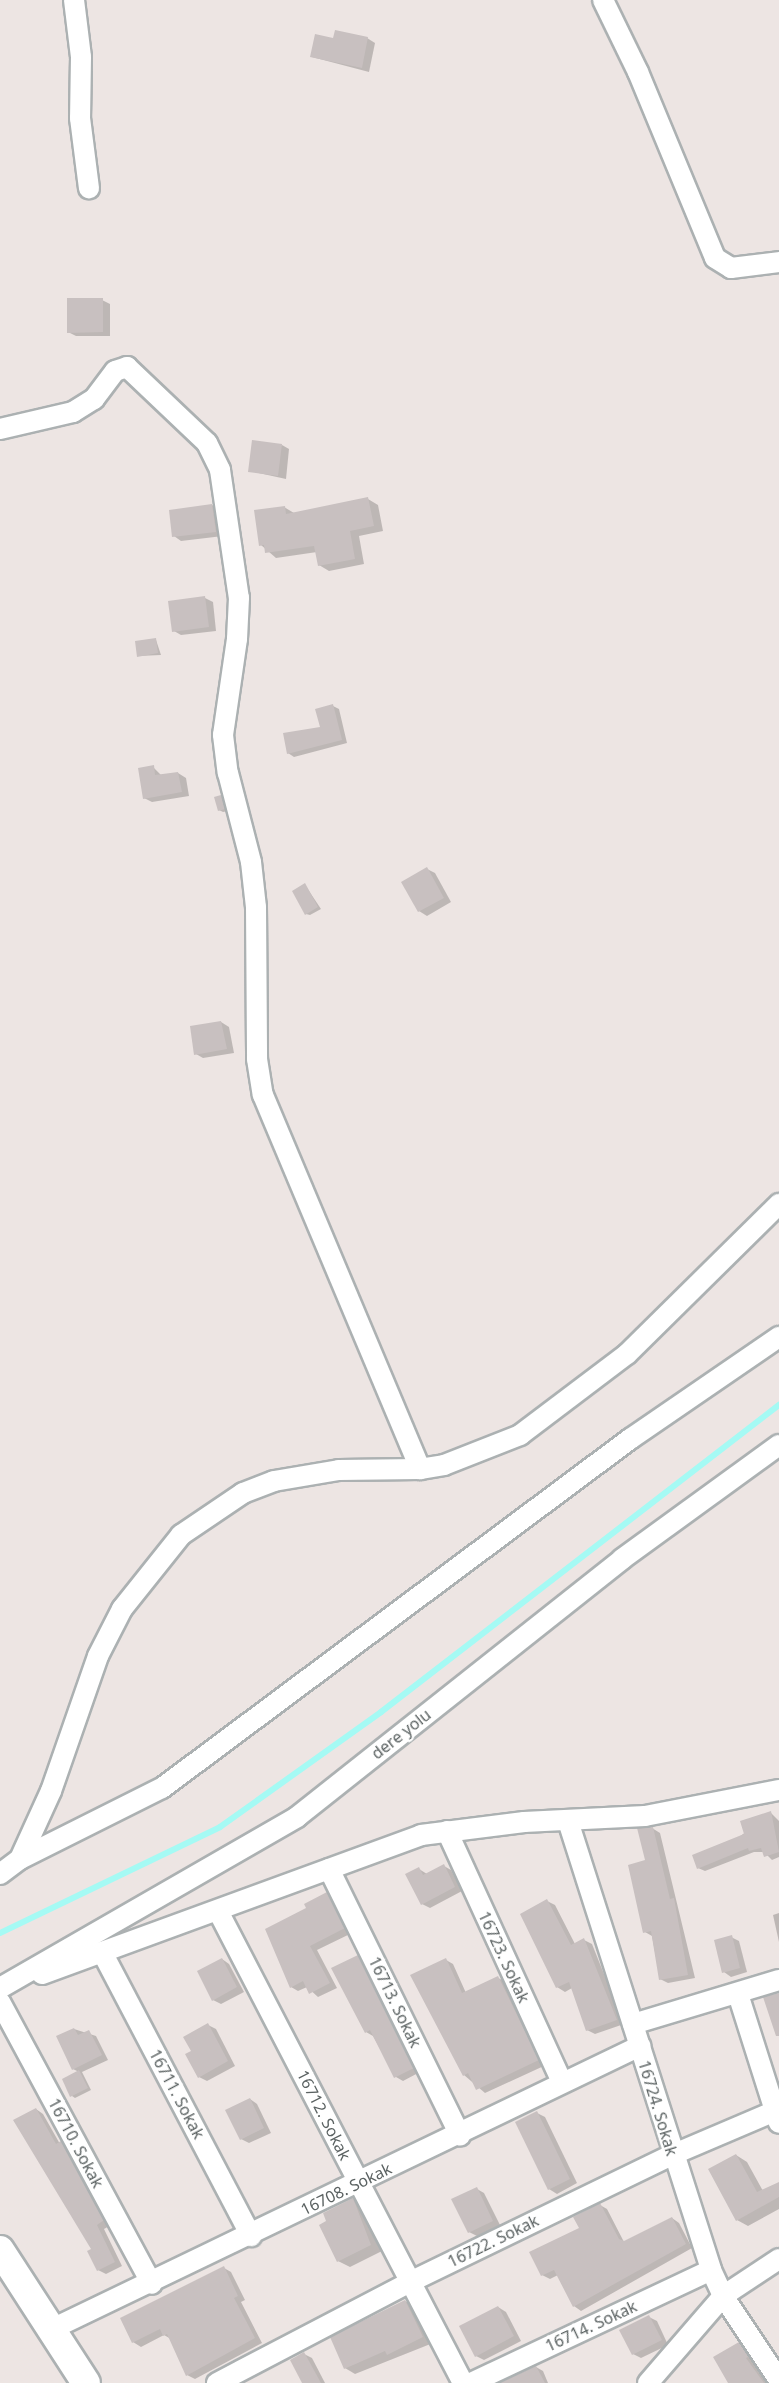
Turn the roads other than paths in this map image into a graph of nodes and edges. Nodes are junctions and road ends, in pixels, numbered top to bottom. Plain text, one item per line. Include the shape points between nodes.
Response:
1 (74, 0) edge
2 (603, 0) edge
3 (89, 188) dead end
4 (779, 262) edge
5 (0, 429) edge
6 (779, 1204) edge
7 (779, 1337) edge
8 (779, 1445) edge
9 (420, 1469) junction
10 (779, 1790) edge
11 (568, 1821) junction
12 (447, 1831) junction
13 (20, 1859) junction
14 (329, 1869) junction
15 (0, 1874) edge
16 (218, 1911) junction
17 (102, 1952) junction
18 (779, 1980) edge
19 (0, 1988) edge
20 (738, 1994) junction
21 (0, 2002) edge
22 (633, 2024) junction
23 (640, 2046) junction
24 (562, 2082) junction
25 (777, 2117) edge
26 (460, 2135) junction
27 (672, 2155) junction
28 (358, 2182) junction
29 (251, 2236) junction
30 (0, 2250) edge
31 (779, 2259) edge
32 (711, 2270) junction
33 (410, 2282) junction
34 (152, 2284) junction
35 (723, 2296) junction
36 (52, 2330) junction
37 (779, 2380) edge
38 (86, 2383) edge
39 (217, 2383) edge
40 (463, 2383) edge
41 (471, 2383) edge
42 (648, 2383) edge

1 - 3 street via 81,57 80,118
2 - 4 street via 638,72 715,258 731,268
5 - 9 street via 73,412 94,399 114,371 127,367 207,443 220,470 239,598 224,735 228,773 251,862 256,907 257,1059 262,1095
6 - 9 street via 627,1354 530,1428 494,1448
7 - 13 street via 630,1439 162,1788
8 - 19 street, dere yolu via 622,1559 297,1817
9 - 13 street via 339,1470 274,1481 243,1493 181,1535 122,1609 98,1656 51,1791
10 - 11 street via 645,1816
11 - 12 street
11 - 22 street, 16724. Sokak
12 - 14 street via 391,1845
12 - 24 street, 16723. Sokak
13 - 15 street
14 - 16 street
14 - 26 street, 16713. Sokak
16 - 17 street
16 - 28 street, 16712. Sokak
17 - 19 street
17 - 29 street, 16711. Sokak
18 - 20 street
20 - 22 street
20 - 25 street
21 - 34 street, 16710. Sokak
22 - 23 street, 16724. Sokak
23 - 24 street, 16708. Sokak
23 - 27 street, 16724. Sokak
24 - 26 street, 16708. Sokak
25 - 27 street, 16722. Sokak
26 - 28 street, 16708. Sokak
27 - 32 street, 16724. Sokak
27 - 33 street, 16722. Sokak
28 - 29 street, 16708. Sokak
28 - 33 street, 16712. Sokak
29 - 34 street, 16708. Sokak
30 - 36 street
31 - 35 street
32 - 35 street, 16724. Sokak
32 - 41 street, 16714. Sokak
33 - 39 street, 16722. Sokak
33 - 40 street, 16712. Sokak
34 - 36 street, 16708. Sokak
35 - 37 street, 16724. Sokak
35 - 42 street
36 - 38 street

